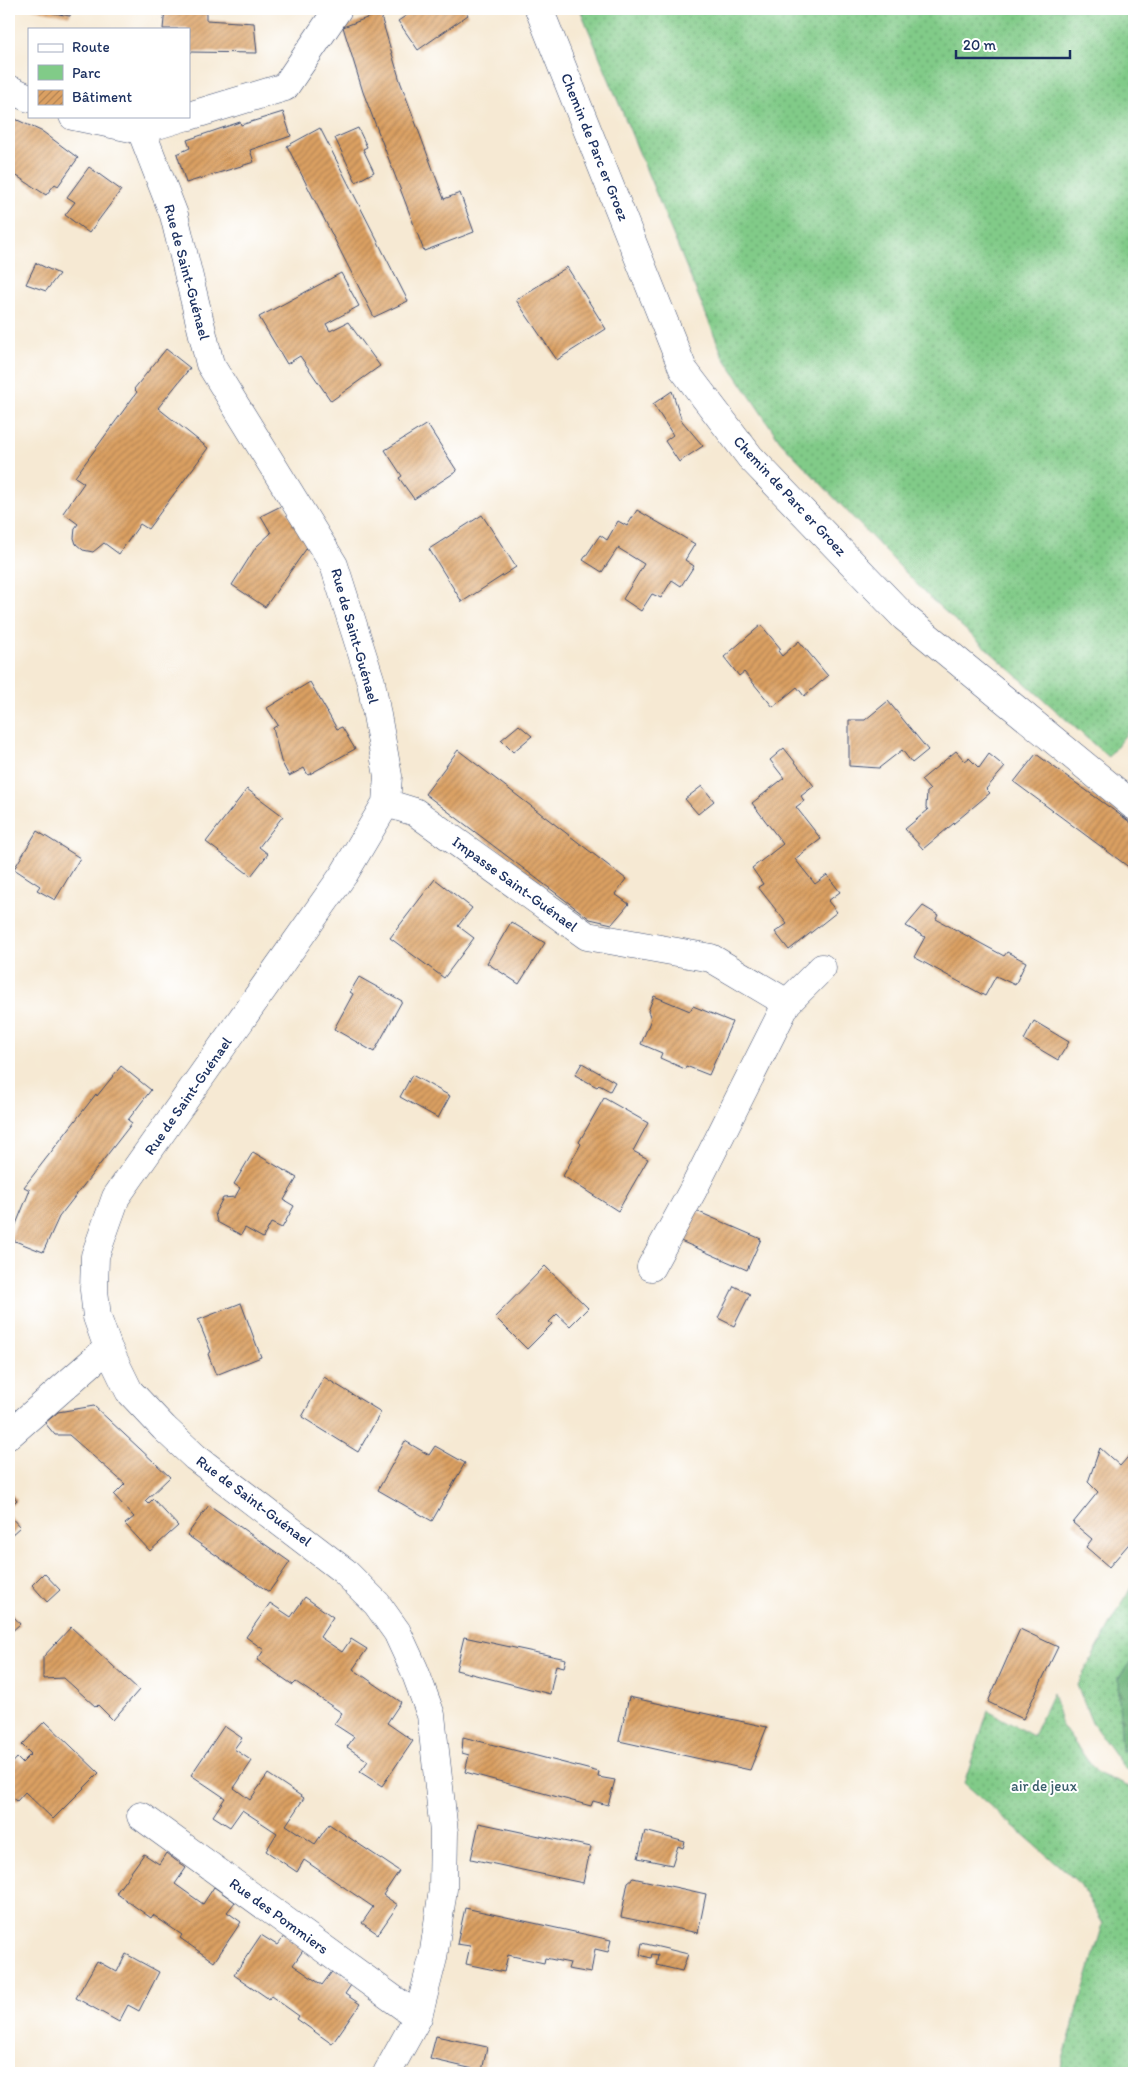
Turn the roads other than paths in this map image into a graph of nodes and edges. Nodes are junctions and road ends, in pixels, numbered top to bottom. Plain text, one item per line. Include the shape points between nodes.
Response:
1 (338, 9) edge
2 (539, 9) edge
3 (9, 90) edge
4 (28, 98) edge
5 (190, 115) edge
6 (83, 118) edge
7 (181, 118) edge
8 (141, 130) junction
9 (386, 803) junction
10 (1134, 806) edge
11 (822, 968) dead end
12 (787, 1002) junction
13 (651, 1267) dead end
14 (108, 1348) junction
15 (9, 1435) edge
16 (141, 1816) dead end
17 (418, 2017) junction
18 (387, 2073) edge

1 - 5 street via 285,88
2 - 10 street, Chemin de Parc er Groez via 683,369 750,457 904,617
3 - 4 street
6 - 8 street
7 - 8 street
8 - 9 street, Rue de Saint-Guénael via 174,214 210,364 334,565 371,682 388,776
9 - 12 street, Impasse Saint-Guénael via 415,812 588,936 711,958
9 - 14 street, Rue de Saint-Guénael via 344,874 116,1197 95,1256 97,1317
11 - 12 street
12 - 13 street via 694,1190
14 - 15 street
14 - 17 street, Rue de Saint-Guénael via 129,1391 164,1428 195,1457 344,1571 377,1604 397,1632 431,1715 444,1832 443,1889 433,1958
16 - 17 street, Rue des Pommiers
17 - 18 street, Rue de Saint-Guénael

